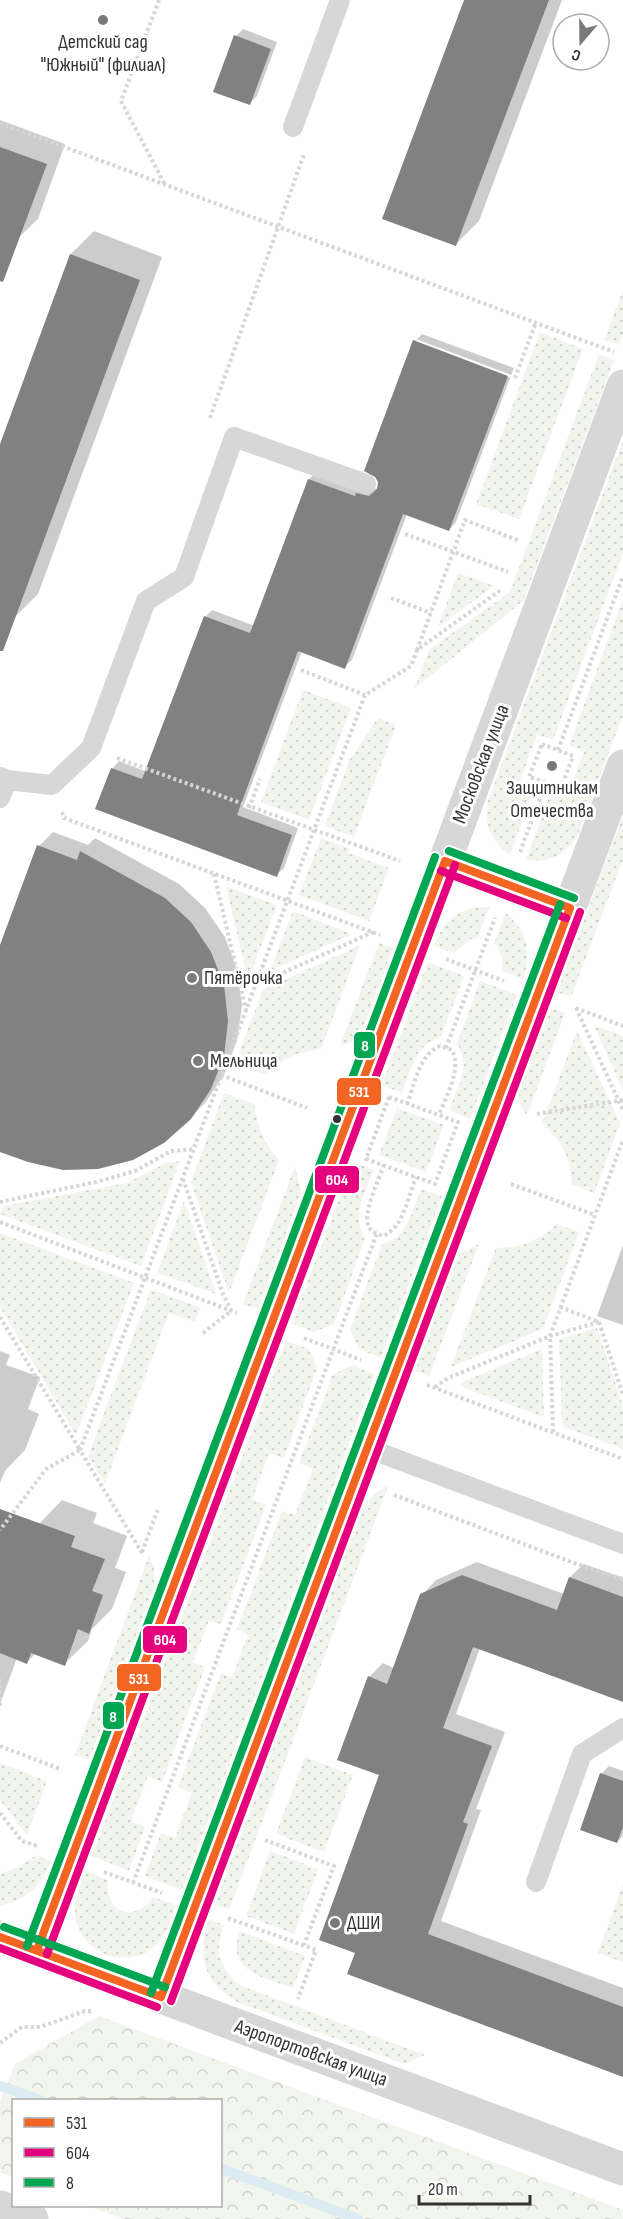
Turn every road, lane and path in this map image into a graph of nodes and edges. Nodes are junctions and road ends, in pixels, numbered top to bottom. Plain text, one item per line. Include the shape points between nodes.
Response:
1 (159, 0) edge
2 (340, 0) edge
3 (0, 123) edge
4 (293, 127) joint
5 (164, 184) junction
6 (279, 227) junction
7 (536, 322) junction
8 (618, 353) dead end
9 (515, 378) dead end
10 (623, 386) edge
11 (234, 437) junction
12 (366, 484) dead end
13 (405, 534) dead end
14 (520, 541) dead end
15 (453, 552) junction
16 (508, 572) dead end
17 (623, 576) edge
18 (502, 589) dead end
19 (390, 598) dead end
20 (431, 613) junction
21 (417, 650) junction
22 (301, 670) dead end
23 (365, 695) junction
24 (91, 748) junction
25 (558, 750) junction
26 (623, 766) edge
27 (260, 779) dead end
28 (546, 783) junction
29 (2, 785) edge
30 (52, 785) junction
31 (249, 808) junction
32 (315, 830) junction
33 (518, 858) dead end
34 (400, 861) dead end
35 (445, 861) junction
36 (214, 873) junction
37 (288, 901) junction
38 (570, 908) junction
39 (498, 910) dead end
40 (373, 932) junction
41 (390, 938) dead end
42 (442, 958) dead end
43 (475, 970) junction
44 (512, 984) dead end
45 (256, 985) junction
46 (569, 1005) dead end
47 (576, 1008) junction
48 (246, 1010) junction
49 (623, 1026) edge
50 (446, 1048) junction
51 (221, 1075) junction
52 (621, 1100) edge
53 (407, 1104) junction
54 (307, 1108) dead end
55 (623, 1110) edge
56 (537, 1114) dead end
57 (439, 1115) junction
58 (623, 1140) edge
59 (194, 1149) junction
60 (384, 1165) junction
61 (183, 1177) junction
62 (416, 1177) junction
63 (511, 1184) dead end
64 (0, 1202) edge
65 (595, 1215) junction
66 (0, 1221) edge
67 (377, 1233) junction
68 (145, 1277) junction
69 (560, 1307) junction
70 (231, 1310) junction
71 (0, 1317) edge
72 (599, 1322) junction
73 (203, 1334) dead end
74 (297, 1335) dead end
75 (550, 1336) junction
76 (333, 1349) junction
77 (370, 1363) dead end
78 (623, 1395) edge
79 (553, 1432) junction
80 (367, 1448) junction
81 (80, 1450) junction
82 (623, 1459) edge
83 (394, 1495) dead end
84 (158, 1509) dead end
85 (0, 1530) edge
86 (623, 1544) edge
87 (623, 1579) edge
88 (0, 1679) edge
89 (0, 1708) edge
90 (623, 1728) edge
91 (0, 1746) edge
92 (60, 1769) dead end
93 (0, 1813) edge
94 (264, 1840) dead end
95 (39, 1847) dead end
96 (97, 1869) dead end
97 (133, 1882) junction
98 (536, 1882) dead end
99 (170, 1896) dead end
100 (219, 1914) dead end
101 (0, 1937) edge
102 (304, 1946) junction
103 (37, 1950) junction
104 (161, 1997) junction
105 (298, 1999) dead end
106 (95, 2012) dead end
107 (0, 2043) edge
108 (623, 2169) edge
109 (0, 2207) edge
110 (32, 2219) edge

1 - 5 path via 121,101
2 - 4 lane
3 - 5 path
4 - 6 path via 308,144
5 - 6 path
6 - 7 path
6 - 11 path via 206,428
7 - 8 path
7 - 9 path
10 - 35 street, Московская улица
11 - 12 lane
11 - 24 lane via 184,577 146,601
13 - 15 path
14 - 15 path via 465,520
15 - 16 path
15 - 20 path
17 - 25 path
18 - 21 path
19 - 20 path
20 - 21 path
21 - 23 path via 411,666
22 - 23 path
23 - 32 path
24 - 30 lane
24 - 31 path
25 - 28 path via 573,756 561,788
25 - 28 path via 542,744 529,777
26 - 38 street
27 - 31 path
28 - 33 path
29 - 30 lane
30 - 36 path via 64,818
31 - 32 path
32 - 34 path
32 - 37 path
35 - 38 street
35 - 103 street, Московская улица
36 - 37 path
36 - 48 path
37 - 40 path
37 - 45 path
38 - 80 street
39 - 43 path
40 - 41 path
40 - 45 path
42 - 43 path
43 - 44 path
43 - 50 path
45 - 48 path
46 - 47 path
47 - 49 path
47 - 52 path
48 - 51 path
50 - 53 path via 431,1049 425,1056
50 - 57 path via 456,1057 456,1068
51 - 54 path
51 - 59 path
52 - 55 path
52 - 56 path
53 - 57 path
53 - 60 path via 389,1097 366,1159
57 - 62 path via 458,1122 435,1184
58 - 65 path
59 - 61 path
59 - 64 path via 171,1151 125,1174
60 - 62 path
60 - 67 path via 367,1213 367,1223
61 - 68 path
61 - 70 path
62 - 67 path via 398,1225 383,1236
63 - 65 path
65 - 69 path
66 - 68 path
67 - 76 path
68 - 70 path
68 - 81 path
69 - 72 path
69 - 75 path
70 - 73 path
71 - 81 path
72 - 75 path
72 - 78 path
74 - 76 path
75 - 79 path
75 - 79 path via 448,1378 434,1388
76 - 77 path
76 - 97 path
79 - 82 path
80 - 86 lane
80 - 104 street
81 - 84 path via 142,1553
81 - 85 path via 46,1469
83 - 87 path
88 - 89 path
90 - 98 lane via 582,1754
91 - 92 path
93 - 95 path via 22,1841
94 - 102 path via 334,1866
96 - 97 path
97 - 99 path
100 - 102 path
101 - 103 street, Аэропортовская улица
102 - 105 path via 316,1950
103 - 104 street, Аэропортовская улица
104 - 108 street, Аэропортовская улица
106 - 107 path via 85,2011 40,2027 22,2028
109 - 110 street

